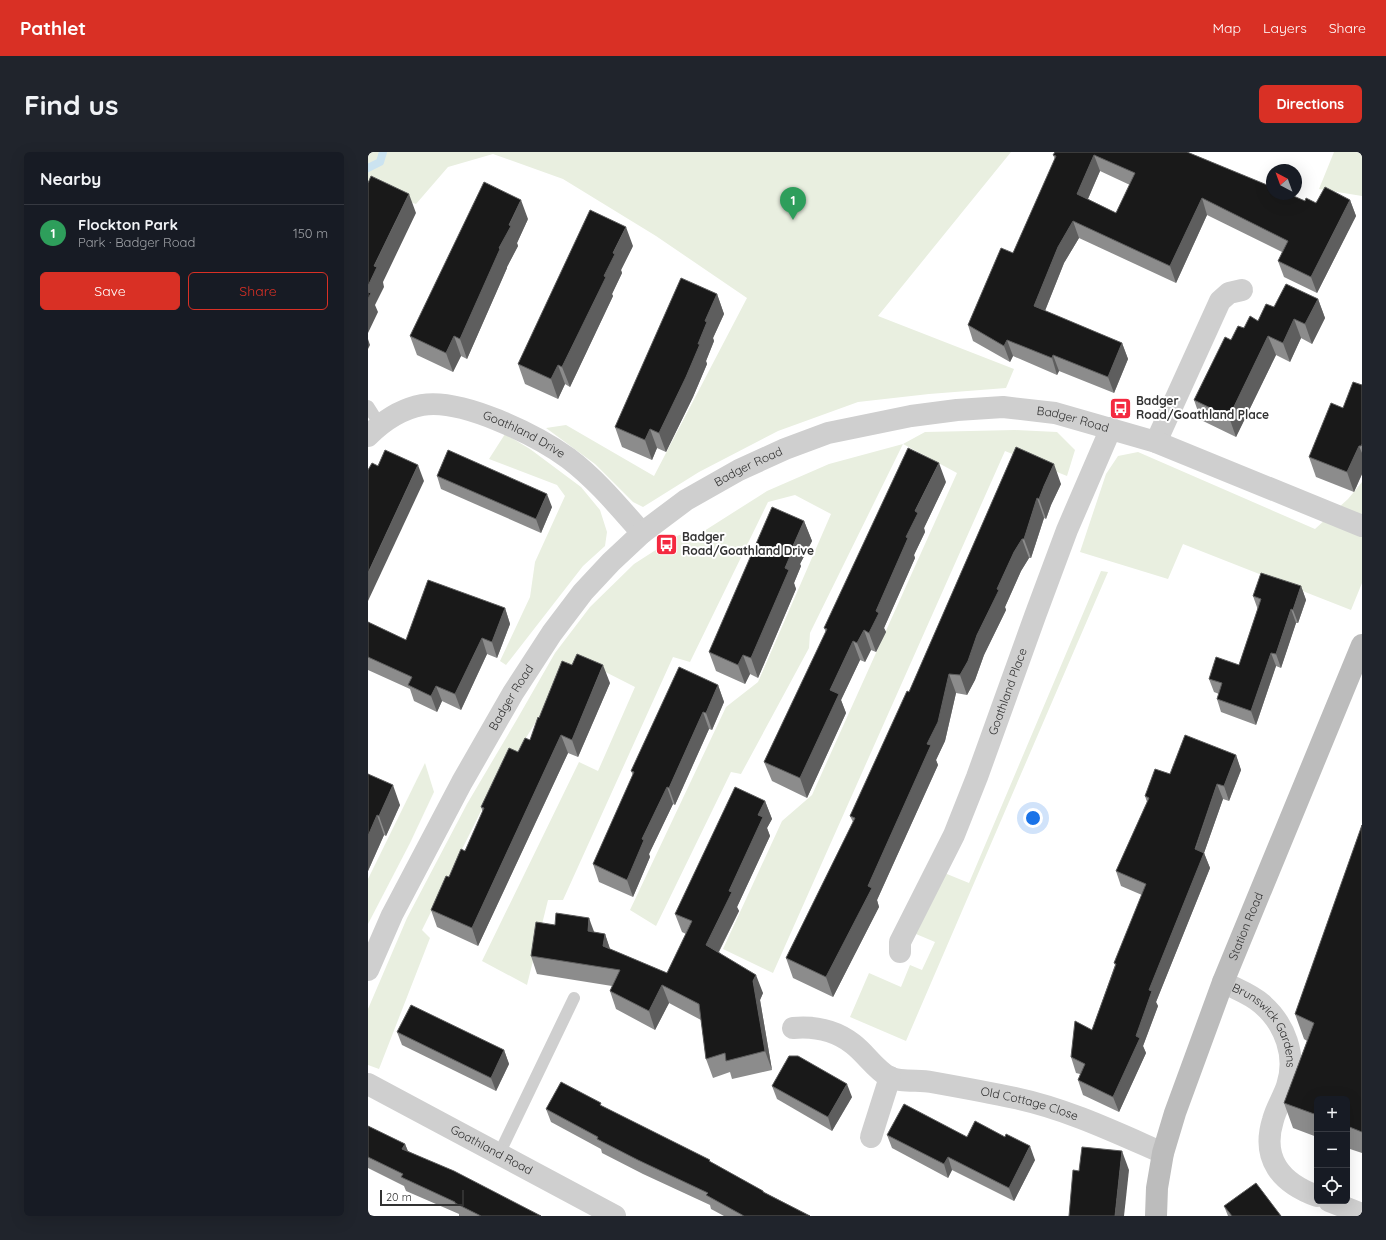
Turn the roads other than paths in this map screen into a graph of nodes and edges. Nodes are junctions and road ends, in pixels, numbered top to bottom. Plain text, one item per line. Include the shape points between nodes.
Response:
1 (1242, 290) dead end
2 (368, 406) edge
3 (1111, 428) junction
4 (374, 431) edge
5 (1156, 442) junction
6 (1362, 526) edge
7 (642, 533) junction
8 (1362, 645) edge
9 (900, 952) dead end
10 (368, 970) edge
11 (1222, 982) junction
12 (574, 998) dead end
13 (793, 1028) dead end
14 (890, 1077) junction
15 (368, 1084) edge
16 (871, 1137) dead end
17 (1163, 1152) junction
18 (499, 1154) junction
19 (1314, 1195) edge
20 (1337, 1204) edge
21 (1362, 1214) edge
22 (615, 1216) edge
23 (1156, 1216) edge

1 - 5 street via 1229,294 1220,301
2 - 4 lane, Goathland Drive
3 - 5 street, Badger Road
3 - 7 street, Badger Road via 1055,413 1003,407 911,416 828,433 739,470 686,500
3 - 9 street, Goathland Place via 1067,530 954,835 900,942
4 - 7 street, Goathland Drive via 404,410 423,405 446,404 485,415 538,440 567,458 609,495
5 - 6 street, Badger Road
7 - 10 street, Badger Road via 583,592 552,633 513,693 462,782 392,915
8 - 11 main road, Station Road
11 - 17 main road, Station Road
11 - 19 street, Brunswick Gardens via 1262,1003 1275,1016 1283,1031 1291,1065 1287,1086 1273,1120 1268,1142 1272,1160 1285,1178
12 - 18 lane
13 - 14 street via 810,1027 830,1031 853,1044
14 - 16 street
14 - 17 street, Old Cottage Close via 1017,1098 1097,1123
15 - 18 street, Goathland Road
17 - 23 main road, Station Road via 1157,1188
18 - 22 street, Goathland Road
20 - 21 street

